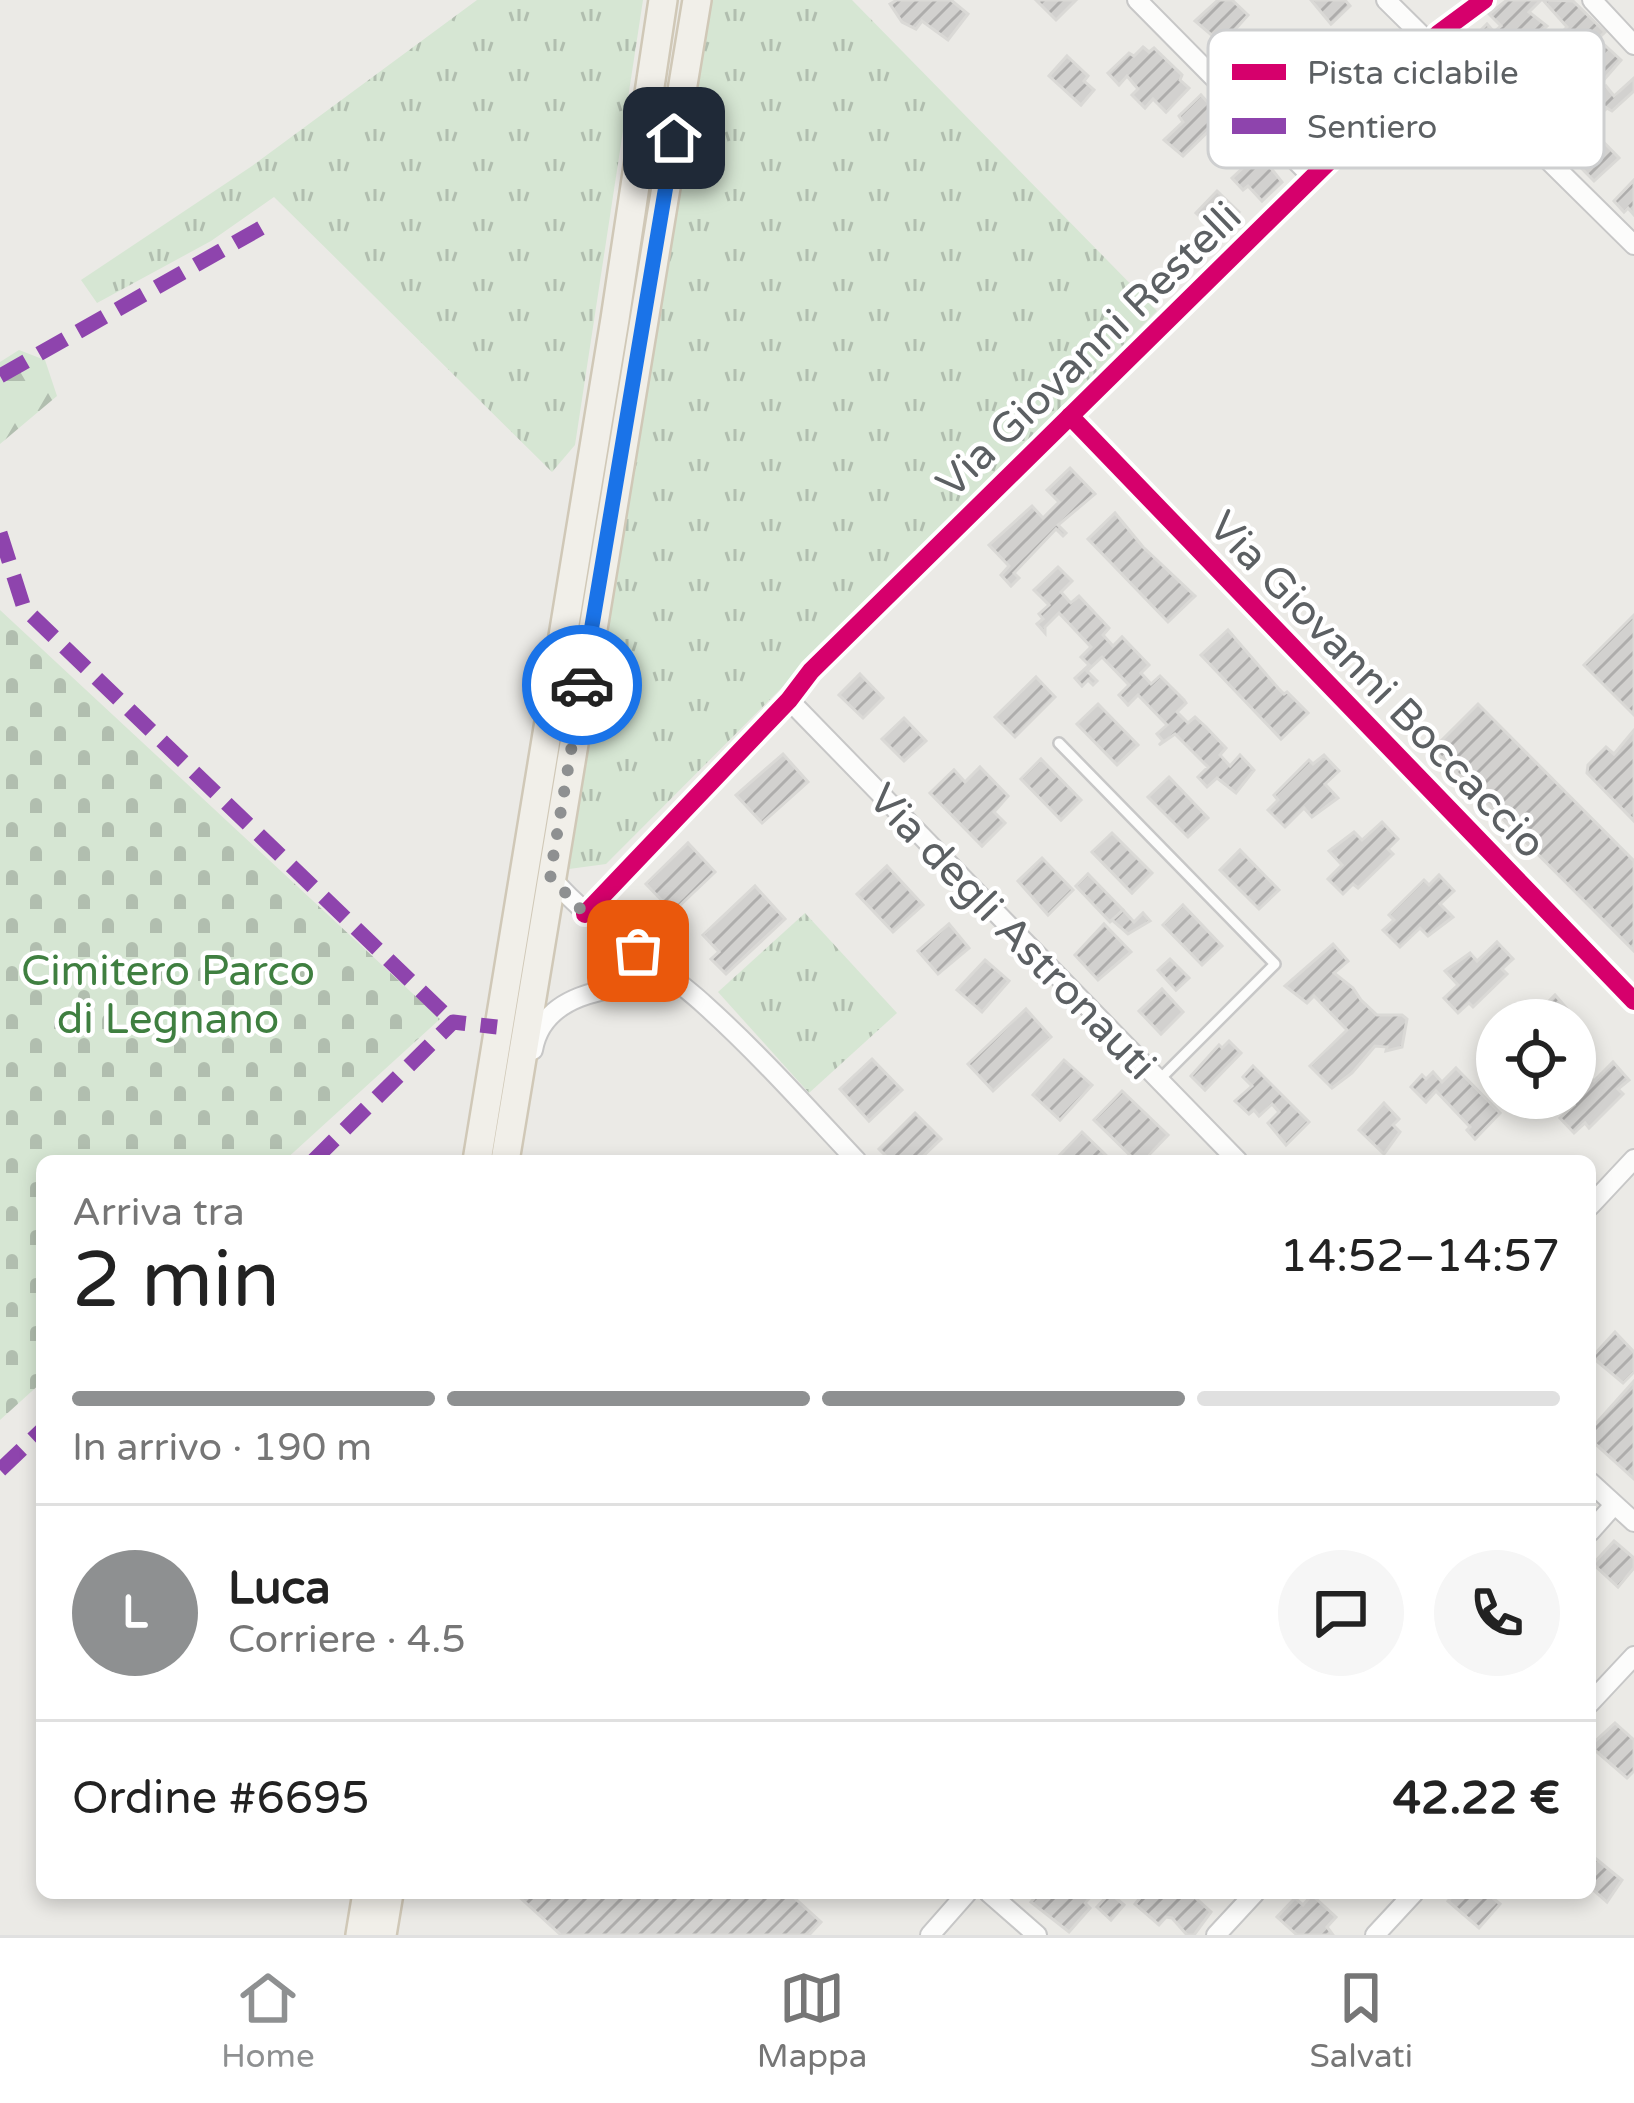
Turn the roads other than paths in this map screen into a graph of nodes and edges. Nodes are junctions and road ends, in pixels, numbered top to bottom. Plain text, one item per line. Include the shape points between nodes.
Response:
1 (663, 0) edge
2 (697, 0) edge
3 (1137, 0) edge
4 (1386, 0) edge
5 (1484, 0) edge
6 (1592, 0) edge
7 (1416, 30) edge
8 (1443, 30) edge
9 (1634, 45) edge
10 (1208, 72) edge
11 (1303, 168) edge
12 (1323, 168) edge
13 (1556, 168) edge
14 (1313, 178) junction
15 (1634, 245) edge
16 (1070, 416) junction
17 (789, 700) junction
18 (1059, 743) dead end
19 (550, 876) junction
20 (585, 914) junction
21 (676, 981) junction
22 (1634, 1001) edge
23 (1159, 1080) junction
24 (478, 1155) edge
25 (506, 1155) edge
26 (515, 1155) edge
27 (851, 1155) edge
28 (1232, 1155) edge
29 (1634, 1159) edge
30 (1596, 1200) edge
31 (1596, 1488) edge
32 (1614, 1504) junction
33 (1634, 1522) edge
34 (1596, 1525) edge
35 (1634, 1656) edge
36 (1596, 1697) edge
37 (366, 1899) edge
38 (387, 1899) edge
39 (962, 1899) edge
40 (996, 1899) edge
41 (1249, 1899) edge
42 (1409, 1899) edge
43 (361, 1935) edge
44 (382, 1935) edge
45 (930, 1935) edge
46 (1036, 1935) edge
47 (1216, 1935) edge
48 (1376, 1935) edge

1 - 24 main road
2 - 19 main road
3 - 10 street
4 - 7 street
5 - 8 street, Via Giovanni Restelli
6 - 9 street
11 - 14 street
12 - 14 street, Via Giovanni Restelli
13 - 15 street
14 - 16 street, Via Giovanni Restelli
16 - 17 street, Via Giovanni Restelli
16 - 22 street, Via Giovanni Boccaccio
17 - 20 street, Via Giovanni Restelli
17 - 23 street, Via degli Astronauti
18 - 23 lane via 1275,964
19 - 20 street
19 - 25 main road
20 - 21 street
21 - 26 street via 607,988 547,1016 535,1040
21 - 27 street
23 - 28 street, Via degli Astronauti
29 - 30 street
31 - 32 street
32 - 33 street
32 - 34 street
35 - 36 street
37 - 43 main road
38 - 44 main road
39 - 45 street
40 - 46 street
41 - 47 street
42 - 48 street

